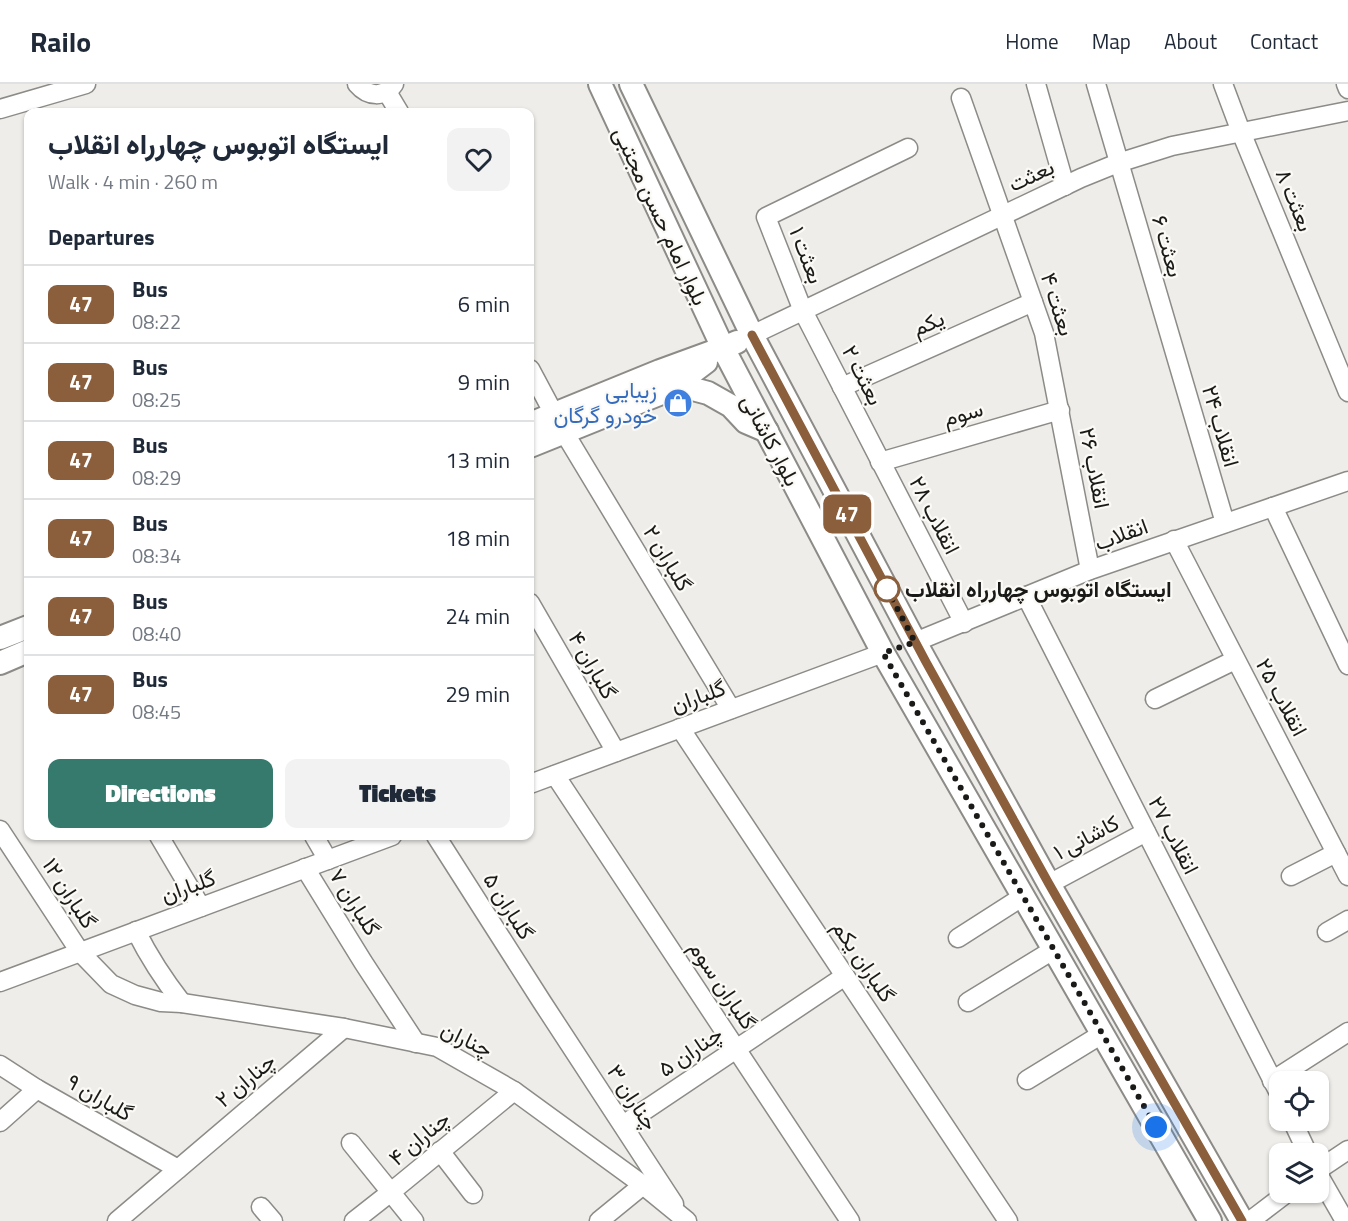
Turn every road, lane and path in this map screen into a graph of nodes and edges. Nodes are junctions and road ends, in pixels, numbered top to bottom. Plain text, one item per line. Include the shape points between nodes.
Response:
1 (86, 84) edge
2 (357, 84) edge
3 (600, 84) edge
4 (631, 84) edge
5 (1036, 84) edge
6 (1096, 84) edge
7 (1223, 84) edge
8 (1347, 84) edge
9 (391, 88) edge
10 (1348, 89) edge
11 (961, 98) dead end
12 (398, 108) edge
13 (0, 109) edge
14 (1348, 111) edge
15 (1241, 132) junction
16 (908, 148) dead end
17 (1118, 163) junction
18 (672, 169) junction
19 (646, 183) junction
20 (1065, 186) junction
21 (1002, 216) junction
22 (1033, 302) junction
23 (802, 311) junction
24 (752, 335) junction
25 (1172, 343) joint
26 (723, 348) junction
27 (534, 376) edge
28 (842, 387) junction
29 (669, 390) junction
30 (1348, 392) edge
31 (1060, 410) junction
32 (559, 423) junction
33 (534, 424) edge
34 (767, 431) junction
35 (534, 443) edge
36 (880, 462) junction
37 (1348, 481) edge
38 (1274, 507) junction
39 (1225, 523) junction
40 (1174, 540) junction
41 (1090, 570) junction
42 (1026, 596) junction
43 (534, 610) edge
44 (964, 623) junction
45 (24, 629) edge
46 (0, 638) edge
47 (915, 642) junction
48 (24, 653) edge
49 (883, 653) junction
50 (1235, 660) junction
51 (0, 663) edge
52 (1348, 665) edge
53 (1155, 699) dead end
54 (731, 709) junction
55 (680, 728) junction
56 (616, 752) junction
57 (555, 775) junction
58 (534, 783) edge
59 (0, 830) edge
60 (1146, 832) junction
61 (161, 840) edge
62 (316, 840) edge
63 (381, 840) edge
64 (439, 840) edge
65 (1336, 853) junction
66 (328, 860) junction
67 (305, 868) junction
68 (1291, 876) dead end
69 (1348, 876) edge
70 (1049, 884) junction
71 (1022, 897) junction
72 (201, 907) junction
73 (1348, 920) edge
74 (136, 931) junction
75 (1327, 932) dead end
76 (958, 938) dead end
77 (1053, 950) junction
78 (80, 952) junction
79 (845, 976) junction
80 (0, 982) edge
81 (542, 1002) joint
82 (968, 1002) dead end
83 (182, 1003) junction
84 (344, 1028) junction
85 (1348, 1032) edge
86 (1102, 1034) junction
87 (416, 1043) junction
88 (736, 1048) junction
89 (0, 1065) edge
90 (1298, 1071) edge
91 (1269, 1074) edge
92 (1027, 1080) dead end
93 (37, 1089) junction
94 (514, 1091) junction
95 (0, 1122) edge
96 (622, 1125) junction
97 (351, 1143) dead end
98 (1348, 1150) edge
99 (440, 1151) junction
100 (1329, 1164) edge
101 (178, 1169) junction
102 (644, 1185) junction
103 (391, 1192) junction
104 (1329, 1192) edge
105 (473, 1194) dead end
106 (1274, 1203) edge
107 (261, 1207) dead end
108 (685, 1220) edge
109 (117, 1221) edge
110 (273, 1221) edge
111 (354, 1221) edge
112 (414, 1221) edge
113 (599, 1221) edge
114 (850, 1221) edge
115 (1008, 1221) edge
116 (1210, 1221) edge
117 (1242, 1221) edge
118 (1250, 1221) edge
119 (1345, 1221) edge

1 - 13 street
2 - 9 street via 374,95
3 - 19 main road, بلوار امام حسن مجتبی
4 - 18 main road, بلوار امام حسن مجتبی
5 - 20 street
6 - 17 street, ۶ بعثت
7 - 15 street, ۸ بعثت
8 - 10 street
9 - 12 street
11 - 21 street, ۴ بعثت
14 - 15 street, بعثت
15 - 17 street, بعثت via 1172,146
15 - 30 street, ۸ بعثت
16 - 23 street, ۱ بعثت via 766,217
17 - 20 street, بعثت
17 - 25 street, ۶ بعثت
18 - 19 main road
18 - 24 main road, بلوار امام حسن مجتبی
19 - 26 main road, بلوار امام حسن مجتبی
20 - 21 street, بعثت
21 - 22 street, ۴ بعثت
21 - 23 street, بعثت
22 - 28 street, یکم
22 - 31 street, ۴ بعثت via 1044,333
23 - 24 street, بعثت
23 - 28 street, ۲ بعثت
24 - 26 main road
24 - 47 main road, بلوار کاشانی
25 - 39 street, انقلاب ۲۴
26 - 29 main road
26 - 32 main road via 660,371
26 - 34 main road, بلوار کاشانی
27 - 32 street, گلباران ۲
28 - 36 street, ۲ بعثت
29 - 32 main road
29 - 34 main road via 708,393 731,406 746,423
31 - 36 street, سوم
31 - 41 street, انقلاب ۲۶
32 - 33 main road
32 - 35 main road
32 - 54 street, گلباران ۲
34 - 49 main road, بلوار کاشانی
36 - 44 street, ۲۸ انقلاب
37 - 38 street, انقلاب
38 - 39 street, انقلاب
38 - 52 street
39 - 40 street, انقلاب
40 - 41 street, انقلاب
40 - 50 street, انقلاب ۲۵
41 - 42 street, انقلاب
42 - 44 street, انقلاب
42 - 60 street, انقلاب ۲۷
43 - 56 street, گلباران ۴
44 - 47 street, انقلاب
45 - 46 main road
47 - 49 main road
47 - 70 main road, بلوار کاشانی
48 - 51 main road
49 - 54 street, گلباران
49 - 71 main road, بلوار کاشانی
50 - 53 street
50 - 65 street, انقلاب ۲۵
54 - 55 street, گلباران
55 - 56 street, گلباران
55 - 79 street, گلباران یکم
56 - 57 street, گلباران
57 - 58 street, گلباران
57 - 88 street, گلباران سوم
59 - 78 street, گلباران ۱۲
60 - 70 street, ۱ کاشانی
60 - 91 street, انقلاب ۲۷
61 - 72 street
62 - 66 street
63 - 66 street, گلباران
64 - 81 street, گلباران ۵
65 - 68 street
65 - 69 street, انقلاب ۲۵
66 - 67 street, گلباران
67 - 72 street, گلباران
67 - 87 street, ۷ گلباران
70 - 117 main road, بلوار کاشانی
71 - 76 street
71 - 77 main road, بلوار کاشانی
72 - 74 street, گلباران
73 - 75 street
74 - 78 street, گلباران
74 - 83 street via 153,964
77 - 82 street
77 - 86 main road, بلوار کاشانی
78 - 80 street, گلباران
78 - 83 street, گلباران ۱۲ via 111,984 161,1002
79 - 88 street, ۵ چناران
79 - 115 street, گلباران یکم
81 - 96 street, چناران ۳
83 - 84 street, چناران
84 - 87 street, چناران
84 - 101 street, ۲ چناران
85 - 90 street
86 - 92 street
86 - 116 main road, بلوار کاشانی
87 - 94 street, چناران via 437,1047
88 - 96 street, ۵ چناران
88 - 114 street, گلباران سوم
89 - 93 street, ۹ گلباران
93 - 95 street
93 - 101 street, ۹ گلباران
94 - 99 street, ۴ چناران
94 - 102 street, چناران
96 - 108 street, چناران ۳
97 - 103 street
98 - 100 street
99 - 103 street, ۴ چناران
99 - 105 street
101 - 109 street, ۲ چناران
102 - 108 street, چناران
102 - 113 street
103 - 111 street, ۴ چناران
103 - 112 street
104 - 119 street
106 - 118 street
107 - 110 street

